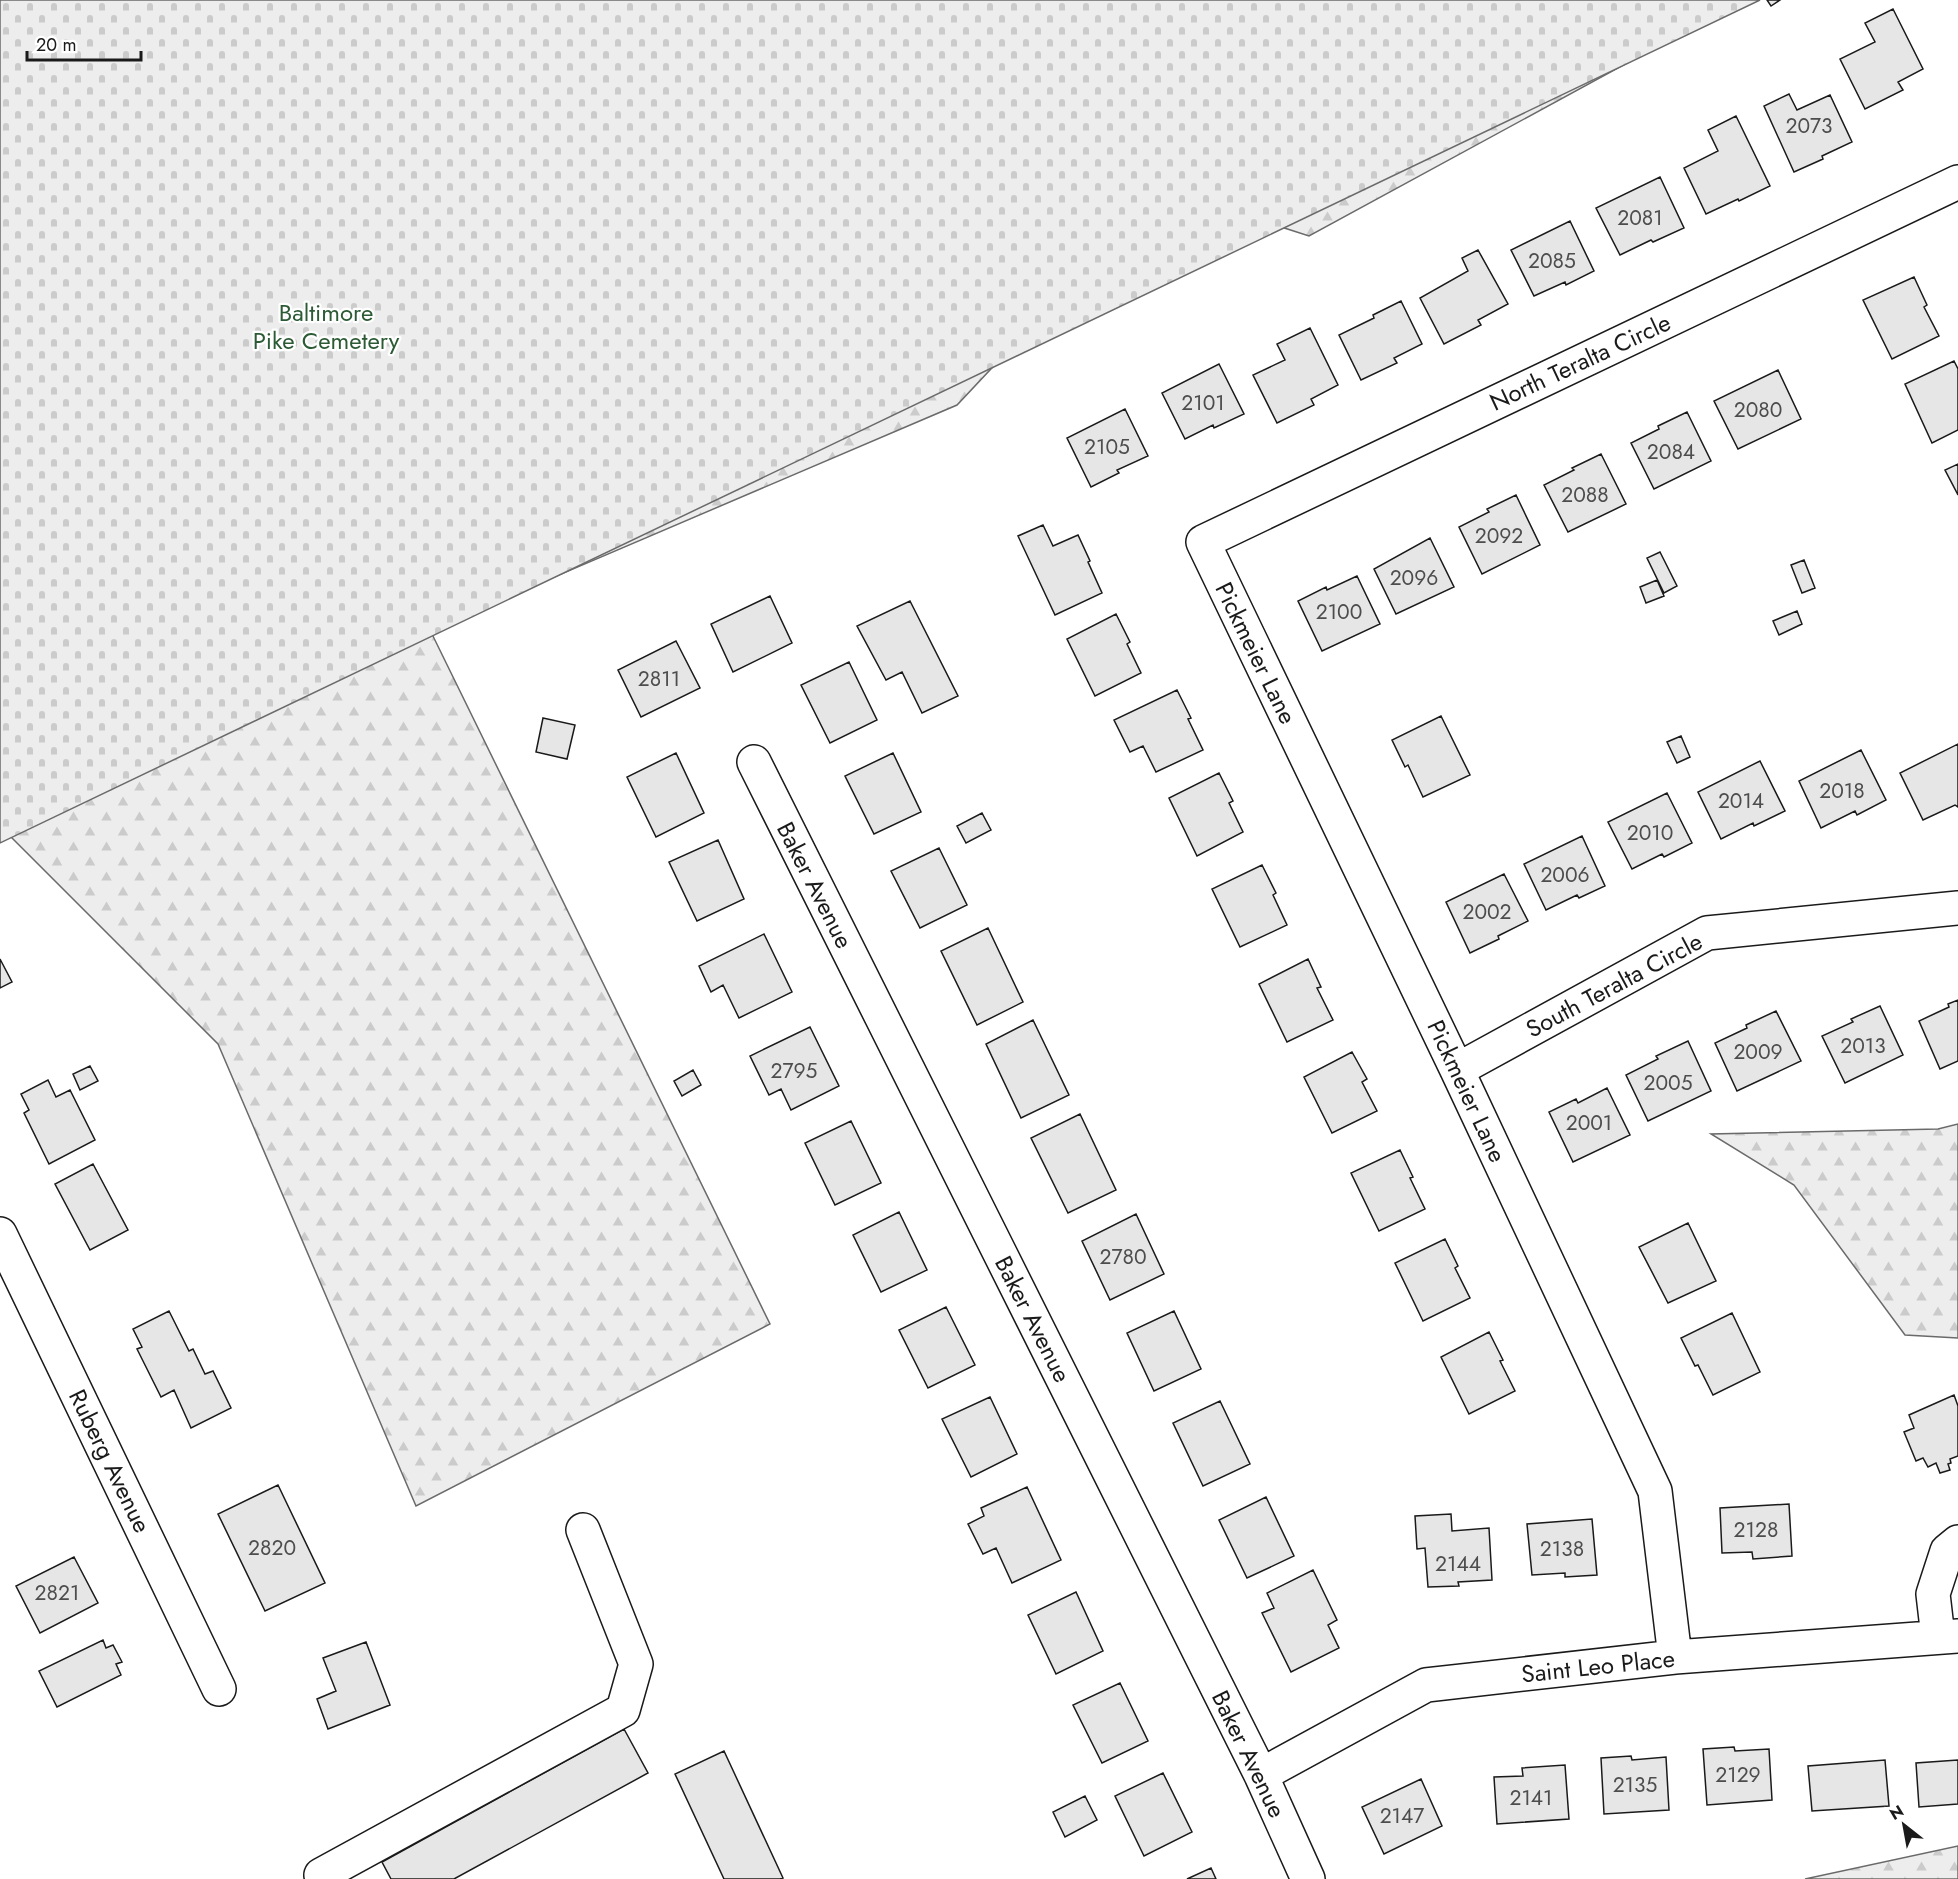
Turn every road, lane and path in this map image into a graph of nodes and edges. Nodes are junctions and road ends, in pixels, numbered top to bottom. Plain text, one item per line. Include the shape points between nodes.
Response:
1 (1958, 182) edge
2 (1203, 542) joint
3 (754, 762) dead end
4 (1958, 908) edge
5 (1457, 1070) junction
6 (0, 1234) edge
7 (583, 1530) dead end
8 (1958, 1542) edge
9 (1948, 1637) edge
10 (1675, 1657) junction
11 (219, 1689) dead end
12 (1261, 1775) junction
13 (322, 1877) edge
14 (1308, 1879) edge

1 - 2 street, North Teralta Circle
2 - 5 street, Pickmeier Lane
3 - 12 street, Baker Avenue
4 - 5 street, South Teralta Circle via 1707,933
5 - 10 street, Pickmeier Lane via 1655,1491
6 - 11 street, Ruberg Avenue
7 - 13 street via 636,1664 623,1710
8 - 9 street via 1947,1551 1933,1594
9 - 10 street, Saint Leo Place
10 - 12 street, Saint Leo Place via 1426,1685
12 - 14 street, Baker Avenue

